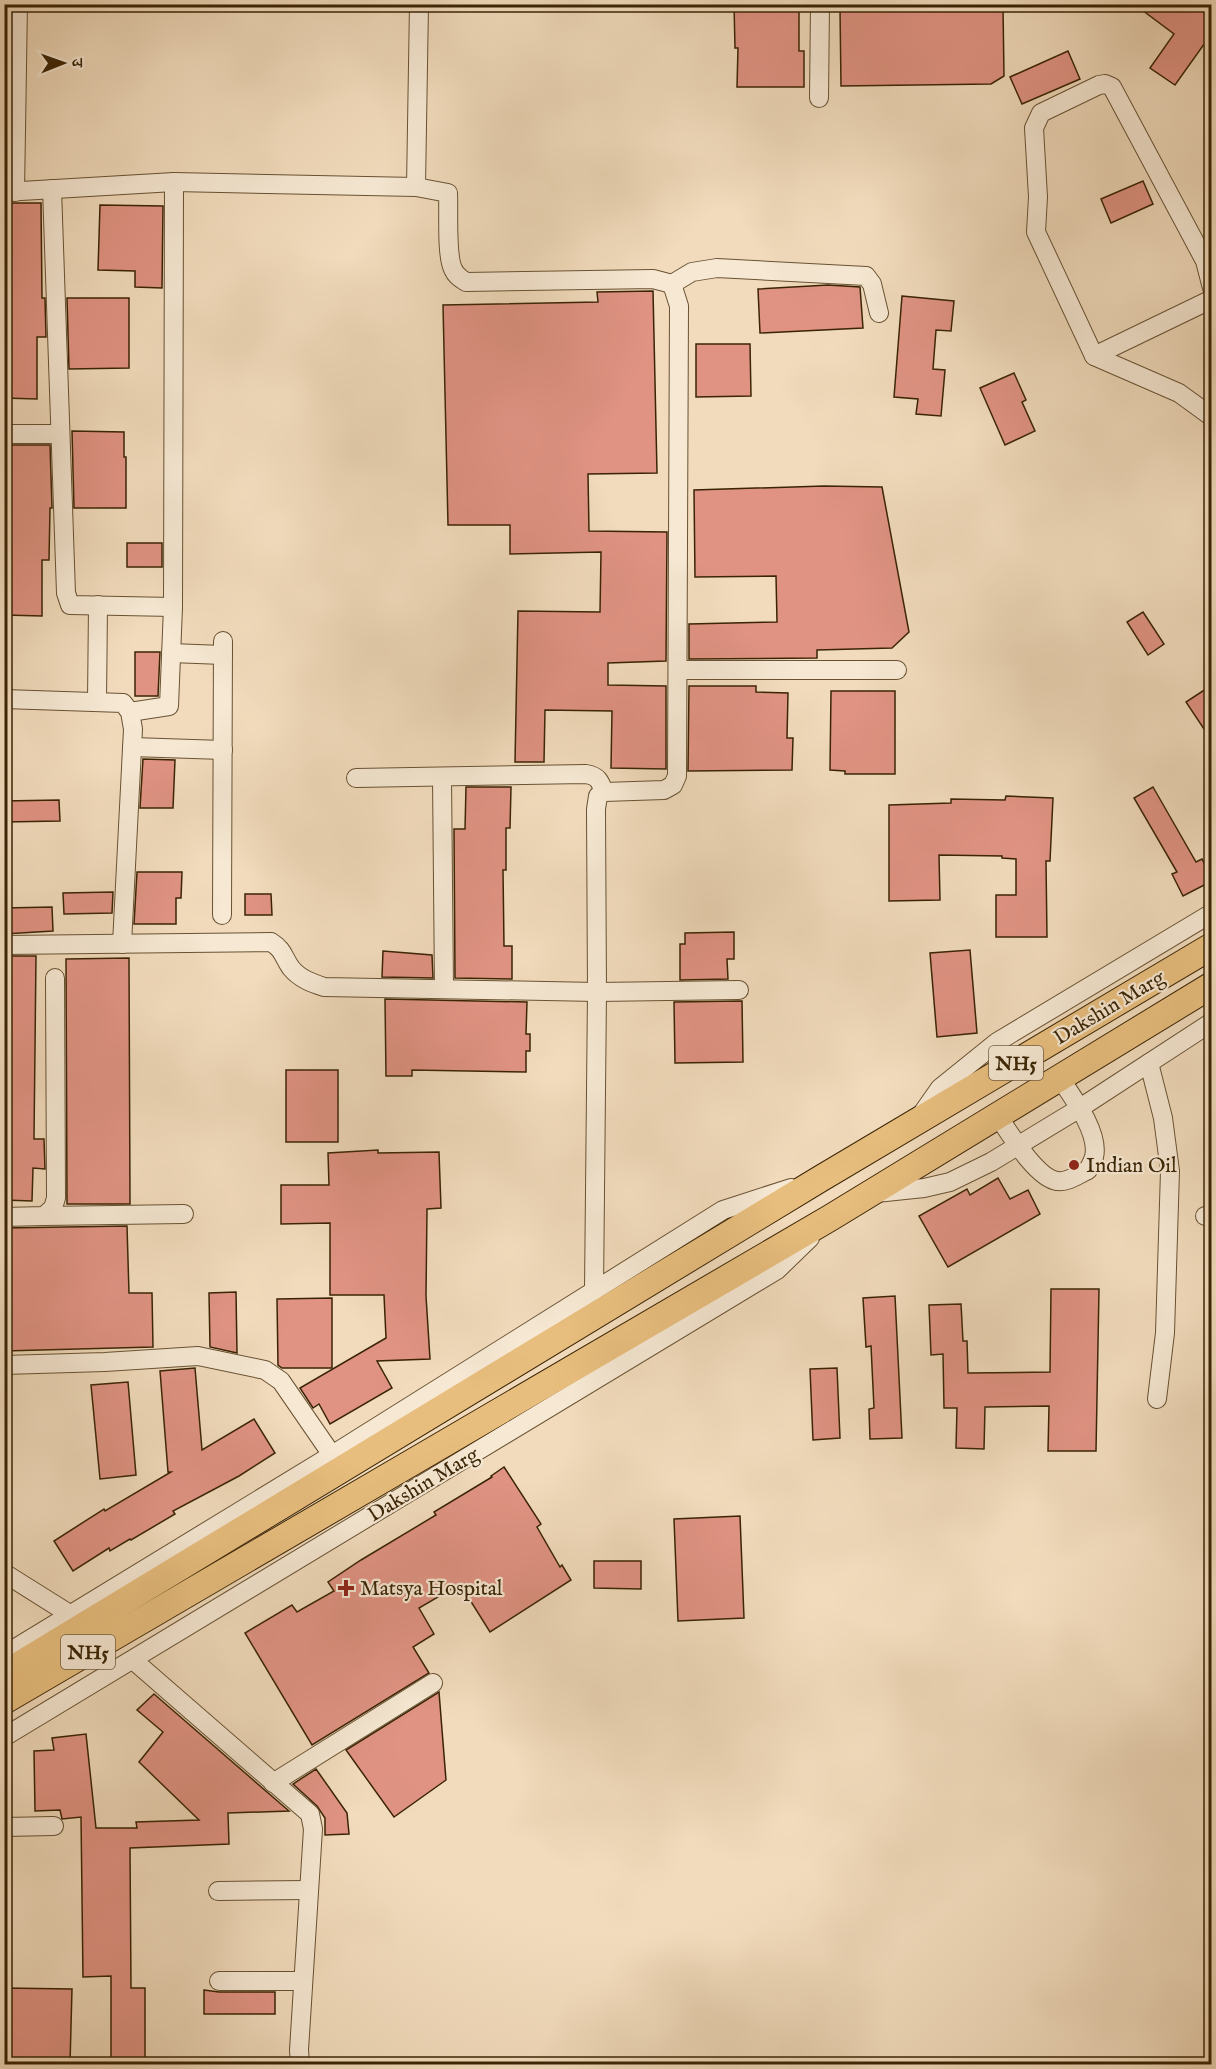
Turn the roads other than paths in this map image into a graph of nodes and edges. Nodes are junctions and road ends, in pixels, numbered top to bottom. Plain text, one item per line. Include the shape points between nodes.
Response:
1 (18, 4) edge
2 (419, 4) edge
3 (820, 4) edge
4 (11, 84) edge
5 (819, 98) dead end
6 (174, 182) junction
7 (416, 187) junction
8 (52, 189) junction
9 (10, 192) edge
10 (672, 284) junction
11 (1212, 288) edge
12 (1212, 299) edge
13 (879, 314) dead end
14 (1094, 357) junction
15 (1212, 417) edge
16 (4, 434) edge
17 (60, 434) junction
18 (98, 605) junction
19 (173, 607) junction
20 (171, 653) junction
21 (678, 670) junction
22 (897, 670) dead end
23 (4, 699) edge
24 (98, 700) junction
25 (130, 712) junction
26 (132, 747) junction
27 (223, 750) junction
28 (442, 777) junction
29 (356, 778) dead end
30 (604, 792) junction
31 (1212, 914) edge
32 (222, 915) dead end
33 (122, 944) junction
34 (4, 945) edge
35 (1212, 946) edge
36 (55, 978) dead end
37 (1212, 985) edge
38 (444, 989) junction
39 (739, 990) dead end
40 (597, 992) junction
41 (1212, 1022) edge
42 (1149, 1063) junction
43 (1059, 1077) junction
44 (1080, 1108) junction
45 (997, 1115) junction
46 (916, 1122) junction
47 (1018, 1145) junction
48 (820, 1179) junction
49 (871, 1193) junction
50 (184, 1214) dead end
51 (44, 1216) junction
52 (4, 1217) edge
53 (830, 1218) junction
54 (594, 1291) junction
55 (4, 1365) edge
56 (1157, 1399) dead end
57 (332, 1455) junction
58 (4, 1573) edge
59 (164, 1593) junction
60 (72, 1615) junction
61 (4, 1655) edge
62 (133, 1660) junction
63 (4, 1674) edge
64 (433, 1683) dead end
65 (4, 1701) edge
66 (4, 1737) edge
67 (273, 1783) junction
68 (54, 1826) dead end
69 (4, 1827) edge
70 (309, 1890) junction
71 (218, 1891) dead end
72 (219, 1981) dead end
73 (303, 1981) junction
74 (300, 2064) edge

1 - 4 street
2 - 7 street
3 - 5 street
4 - 9 street
6 - 7 street
6 - 8 street
6 - 19 street
7 - 10 street via 448,194 452,267 466,282 653,279
8 - 9 street
8 - 17 street
10 - 13 street via 692,272 717,268 866,276 872,284
10 - 21 street via 679,306
11 - 14 street via 1205,261 1112,87 1099,85 1041,113 1034,129 1036,232
12 - 14 street
14 - 15 street via 1179,393
16 - 17 street
17 - 18 street via 66,593 70,605
18 - 19 street
18 - 24 street
19 - 20 street
20 - 25 street via 169,706
20 - 27 street via 223,648
21 - 22 street
21 - 30 street via 677,776 673,785 664,790
23 - 24 street
24 - 25 street via 123,703
25 - 26 street
26 - 27 street
26 - 33 street
27 - 32 street
28 - 29 street
28 - 30 street via 586,774 600,780
28 - 38 street
30 - 40 street via 598,796 596,809
31 - 46 street via 997,1042 940,1088
33 - 34 street
33 - 38 street via 271,942 281,948 292,969 306,981 324,987
35 - 46 highway, Dakshin Marg / NH5
36 - 51 street via 56,1198 53,1208
37 - 43 highway, Dakshin Marg / NH5
38 - 40 street
39 - 40 street
40 - 54 street
41 - 42 street
42 - 44 street
42 - 56 street via 1163,1118 1170,1171 1165,1333
43 - 44 street
43 - 45 highway, Dakshin Marg / NH5
44 - 47 street
44 - 47 street via 1094,1141 1094,1158 1088,1170 1059,1182 1046,1178
45 - 47 street
45 - 49 highway, Dakshin Marg / NH5
46 - 48 highway, Dakshin Marg / NH5
47 - 49 street via 950,1182
48 - 54 street, Dakshin Marg / NH5 via 723,1210
48 - 59 highway, Dakshin Marg
49 - 53 highway, Dakshin Marg / NH5
50 - 51 street
51 - 52 street
53 - 59 highway, Dakshin Marg
53 - 62 street, Dakshin Marg / NH5 via 777,1270
54 - 57 street, Dakshin Marg / NH5
55 - 57 street via 198,1356 266,1370 280,1381
57 - 60 street, Dakshin Marg / NH5
58 - 60 street
59 - 63 highway, Dakshin Marg / NH5
59 - 65 highway, Dakshin Marg / NH5
60 - 61 street, Dakshin Marg / NH5
62 - 66 street, Dakshin Marg / NH5
62 - 67 street
64 - 67 street
67 - 70 street via 309,1814 314,1829
68 - 69 street
70 - 71 street
70 - 73 street
72 - 73 street
73 - 74 street

